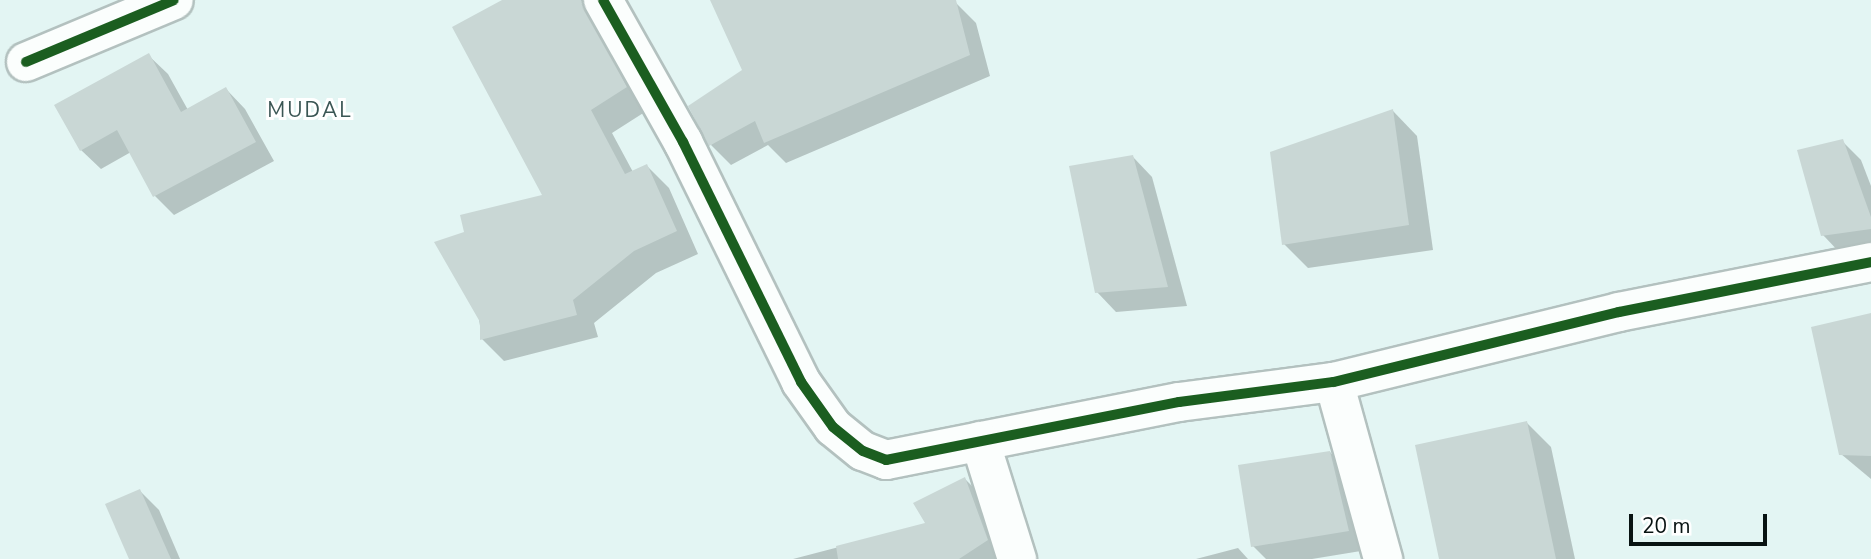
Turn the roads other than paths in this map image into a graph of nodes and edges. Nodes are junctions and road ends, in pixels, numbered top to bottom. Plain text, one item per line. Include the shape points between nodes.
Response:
1 (174, 0) edge
2 (603, 0) edge
3 (26, 62) dead end
4 (1871, 262) edge
5 (1334, 382) junction
6 (980, 441) junction
7 (1017, 559) edge
8 (1383, 559) edge

1 - 3 street
2 - 6 street via 683,142 801,382 833,427 863,452 886,460
4 - 5 street via 1619,312
5 - 6 street via 1179,402
5 - 8 street
6 - 7 street

